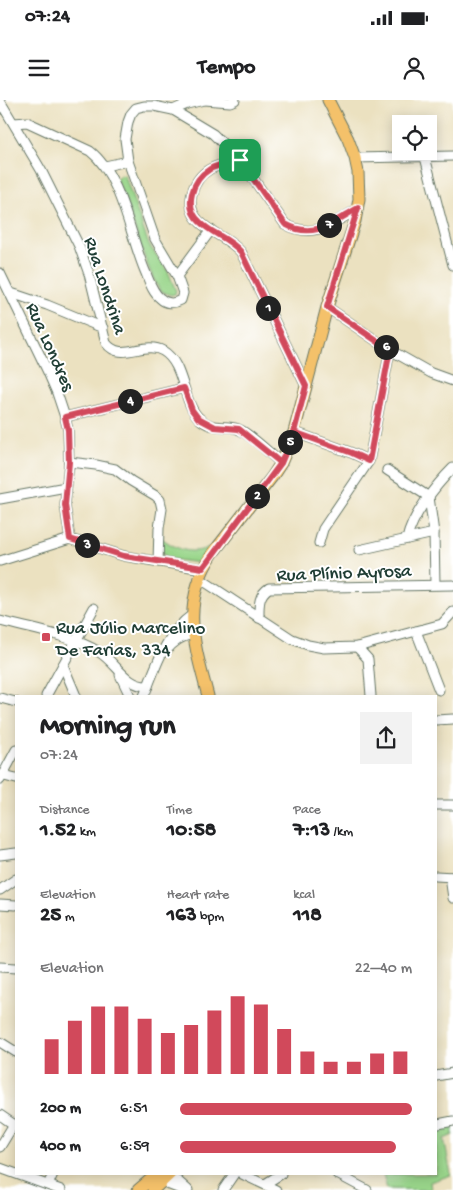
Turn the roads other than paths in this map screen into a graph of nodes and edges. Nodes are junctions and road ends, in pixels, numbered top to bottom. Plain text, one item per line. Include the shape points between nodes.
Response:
1 (205, 100) edge
2 (235, 100) edge
3 (328, 100) edge
4 (0, 101) edge
5 (3, 110) edge
6 (173, 110) junction
7 (14, 123) junction
8 (453, 156) edge
9 (392, 157) edge
10 (437, 157) edge
11 (355, 158) junction
12 (240, 160) junction
13 (426, 160) edge
14 (128, 161) junction
15 (105, 166) junction
16 (358, 208) junction
17 (211, 230) junction
18 (453, 265) edge
19 (0, 273) edge
20 (177, 276) junction
21 (6, 288) edge
22 (327, 307) junction
23 (103, 328) junction
24 (390, 350) junction
25 (453, 381) edge
26 (306, 386) junction
27 (184, 388) junction
28 (65, 417) junction
29 (294, 432) junction
30 (369, 461) junction
31 (69, 462) junction
32 (281, 463) junction
33 (453, 468) edge
34 (387, 470) dead end
35 (66, 487) junction
36 (429, 497) junction
37 (0, 499) edge
38 (434, 533) junction
39 (70, 539) junction
40 (407, 539) junction
41 (319, 543) dead end
42 (359, 550) dead end
43 (0, 561) edge
44 (158, 562) junction
45 (201, 573) junction
46 (435, 584) junction
47 (453, 585) edge
48 (94, 608) dead end
49 (453, 612) edge
50 (192, 615) junction
51 (258, 618) junction
52 (0, 621) edge
53 (416, 631) junction
54 (193, 634) junction
55 (76, 641) junction
56 (358, 646) junction
57 (159, 661) junction
58 (114, 664) junction
59 (63, 665) junction
60 (148, 686) junction
61 (439, 690) dead end
62 (47, 695) edge
63 (76, 695) edge
64 (130, 695) edge
65 (144, 695) edge
66 (208, 695) edge
67 (371, 695) edge
68 (0, 698) edge
69 (15, 702) edge
70 (453, 719) edge
71 (437, 720) edge
72 (15, 752) edge
73 (1, 777) edge
74 (15, 779) edge
75 (437, 805) edge
76 (453, 805) edge
77 (15, 853) edge
78 (0, 855) edge
79 (437, 876) edge
80 (451, 877) edge
81 (15, 881) edge
82 (0, 890) edge
83 (453, 898) edge
84 (0, 904) edge
85 (15, 905) edge
86 (0, 967) edge
87 (15, 968) edge
88 (0, 1042) edge
89 (15, 1052) edge
90 (453, 1073) edge
91 (437, 1076) edge
92 (0, 1116) edge
93 (453, 1121) edge
94 (438, 1124) dead end
95 (15, 1125) edge
96 (0, 1147) edge
97 (0, 1168) edge
98 (15, 1173) edge
99 (20, 1175) edge
100 (53, 1175) edge
101 (233, 1175) edge
102 (244, 1175) edge
103 (280, 1175) edge
104 (339, 1175) edge
105 (163, 1176) edge
106 (266, 1184) junction
107 (48, 1185) junction
108 (61, 1190) edge
109 (138, 1190) edge
110 (152, 1190) edge
111 (184, 1190) edge
112 (188, 1190) edge
113 (223, 1190) edge
114 (276, 1190) edge
115 (367, 1190) edge

1 - 2 street
1 - 6 street
3 - 11 main road
4 - 5 street, Rua Londrina
5 - 7 street, Rua Londrina
6 - 12 street via 213,134
6 - 14 street via 149,106 136,108 128,122 125,139
7 - 15 street via 27,122 74,143 90,151
7 - 23 street, Rua Londrina via 79,246 90,274
8 - 10 street
9 - 11 street
11 - 16 main road
12 - 16 street via 285,224 292,228 312,231 324,228
12 - 17 street via 210,169 195,185 191,210
13 - 18 street
14 - 15 street
14 - 20 street via 155,240
15 - 20 street via 148,278 157,295 166,302 176,302 183,296
16 - 22 main road
17 - 20 street
17 - 26 street via 229,240 241,252
19 - 21 street, Rua Londres
21 - 23 street
21 - 28 street, Rua Londres via 47,370
22 - 24 street
22 - 26 main road
23 - 27 street, Rua Londrina via 106,343 116,351 123,353 147,348 170,356
24 - 25 street via 431,373
24 - 30 street
26 - 29 main road
27 - 28 street
27 - 32 street, Rua Londrina via 198,418 215,427 239,429
28 - 31 street, Rua Londres
29 - 30 street
29 - 32 main road
30 - 41 street via 328,520
31 - 35 street, Rua Londres
31 - 44 street via 115,469 160,500
32 - 45 main road
33 - 36 street
34 - 36 street
35 - 37 street
35 - 39 street, Rua Londres
36 - 38 street
36 - 40 street via 413,522
38 - 40 street
38 - 46 street
39 - 43 street
39 - 44 street via 124,556
40 - 42 street
44 - 45 street
45 - 50 main road
45 - 51 street
46 - 47 street, Rua Plínio Ayrosa
46 - 51 street, Rua Plínio Ayrosa via 269,588 261,597
48 - 55 street
49 - 53 street via 442,624
50 - 54 main road
50 - 57 street via 170,637
51 - 56 street via 292,640 308,645 324,648
52 - 55 street
53 - 56 street
53 - 61 street
54 - 57 street via 175,641
54 - 66 main road
55 - 58 street via 96,650
55 - 59 street
56 - 67 street via 368,659
57 - 60 street
58 - 60 street via 130,681
58 - 64 street
59 - 62 street
59 - 63 street
60 - 65 street
68 - 69 street
70 - 71 street
72 - 73 street
73 - 74 street
75 - 76 street
77 - 78 street
79 - 80 street
80 - 83 street
81 - 82 street
84 - 85 street
86 - 87 street
88 - 89 street
90 - 91 street
92 - 95 street
93 - 94 street
95 - 96 street
97 - 98 street
99 - 107 street
100 - 107 street
101 - 113 street
102 - 106 street
103 - 106 street
104 - 115 street
105 - 109 main road
105 - 110 main road
105 - 111 street
105 - 112 street
106 - 114 street
107 - 108 street

